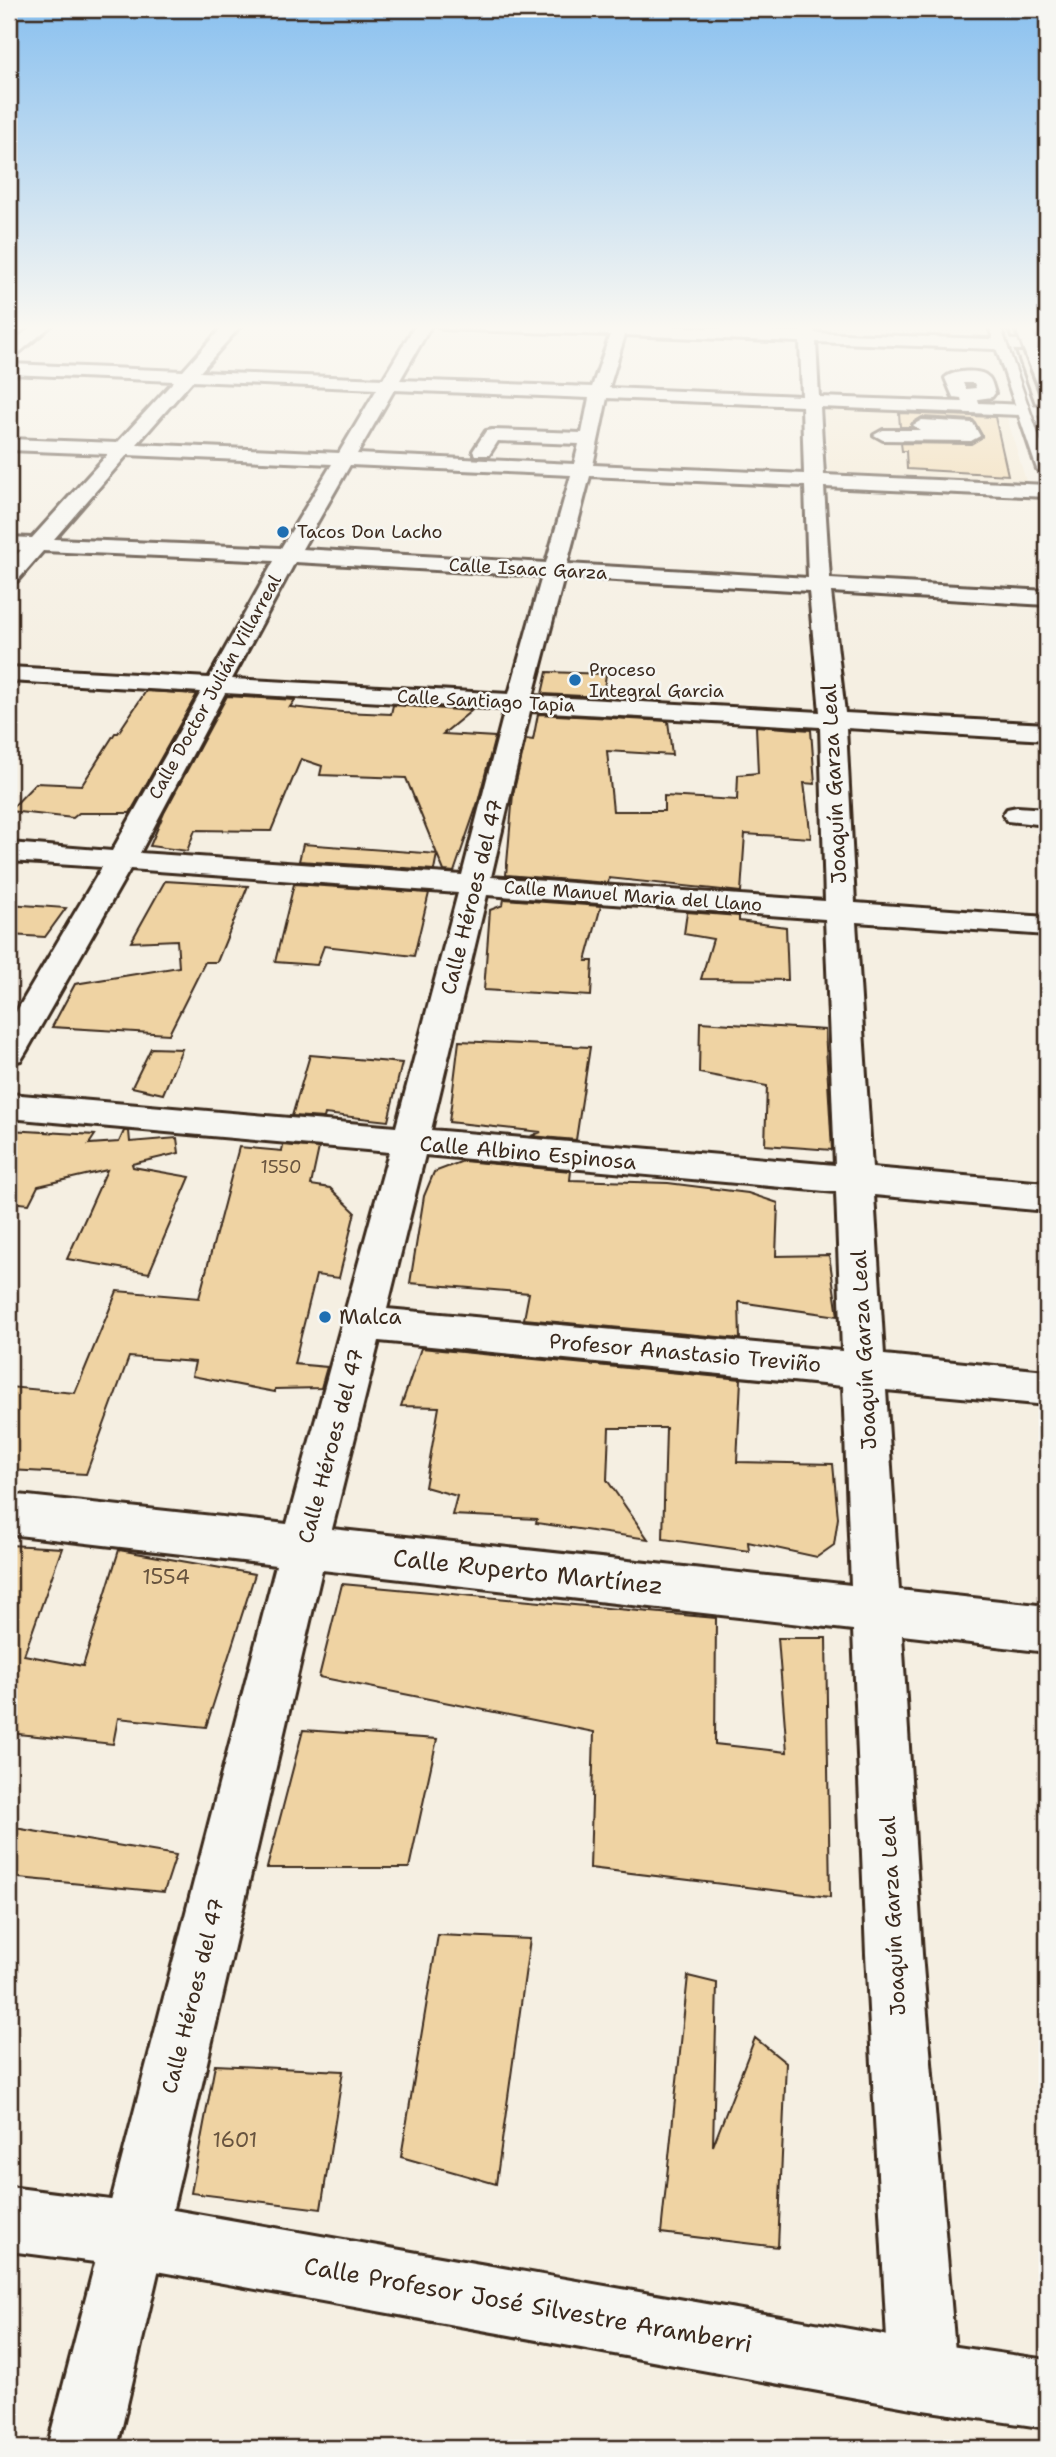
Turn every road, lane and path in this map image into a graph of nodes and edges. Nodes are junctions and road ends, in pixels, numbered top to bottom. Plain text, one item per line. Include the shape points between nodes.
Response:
1 (130, 439) edge
2 (356, 439) edge
3 (490, 439) edge
4 (582, 439) edge
5 (590, 439) joint
6 (828, 439) edge
7 (884, 439) edge
8 (1037, 439) edge
9 (9, 444) edge
10 (121, 449) junction
11 (482, 451) dead end
12 (960, 455) dead end
13 (345, 458) junction
14 (546, 468) junction
15 (1047, 469) edge
16 (580, 470) junction
17 (815, 480) junction
18 (539, 490) dead end
19 (1047, 491) edge
20 (9, 543) edge
21 (36, 545) junction
22 (288, 555) junction
23 (553, 570) junction
24 (9, 576) edge
25 (820, 585) junction
26 (1047, 598) edge
27 (9, 674) edge
28 (215, 685) junction
29 (519, 703) junction
30 (833, 719) junction
31 (1047, 733) edge
32 (1017, 815) dead end
33 (1047, 817) edge
34 (9, 852) edge
35 (121, 860) junction
36 (475, 885) junction
37 (839, 911) junction
38 (1047, 926) edge
39 (9, 1052) edge
40 (9, 1106) edge
41 (410, 1142) junction
42 (855, 1182) junction
43 (1047, 1198) edge
44 (365, 1323) junction
45 (866, 1370) junction
46 (1047, 1388) edge
47 (9, 1514) edge
48 (304, 1548) junction
49 (877, 1611) junction
50 (1047, 1629) edge
51 (9, 2219) edge
52 (134, 2235) junction
53 (923, 2376) junction
54 (1047, 2394) edge
55 (82, 2448) edge

1 - 10 street
2 - 13 street, Calle Doctor Julián Villarreal
3 - 11 street
4 - 5 street
5 - 16 street, Calle Héroes del 47
6 - 17 street, Joaquín Garza Leal
7 - 12 street via 887,453
8 - 15 street
9 - 10 street
10 - 13 street
10 - 21 street
13 - 14 street
13 - 22 street, Calle Doctor Julián Villarreal
14 - 16 street
14 - 18 street
16 - 17 street
16 - 23 street, Calle Héroes del 47
17 - 19 street
17 - 25 street, Joaquín Garza Leal
20 - 21 street, Calle Isaac Garza
21 - 22 street, Calle Isaac Garza
21 - 24 street
22 - 23 street, Calle Isaac Garza
22 - 28 street, Calle Doctor Julián Villarreal
23 - 25 street, Calle Isaac Garza
23 - 29 street, Calle Héroes del 47
25 - 26 street, Calle Isaac Garza
25 - 30 street, Joaquín Garza Leal
27 - 28 street, Calle Santiago Tapia
28 - 29 street, Calle Santiago Tapia
28 - 35 street, Calle Doctor Julián Villarreal
29 - 30 street, Calle Santiago Tapia
29 - 36 street, Calle Héroes del 47
30 - 31 street, Calle Santiago Tapia
30 - 37 street, Joaquín Garza Leal
32 - 33 street
34 - 35 street, Calle Manuel Maria del Llano
35 - 36 street, Calle Manuel Maria del Llano
35 - 39 street, Calle Doctor Julián Villarreal
36 - 37 street, Calle Manuel Maria del Llano
36 - 41 street, Calle Héroes del 47
37 - 38 street, Calle Manuel Maria del Llano
37 - 42 street, Joaquín Garza Leal
40 - 41 street, Calle Albino Espinosa
41 - 42 street, Calle Albino Espinosa
41 - 44 street, Calle Héroes del 47
42 - 43 street, Calle Albino Espinosa
42 - 45 street, Joaquín Garza Leal
44 - 45 street, Profesor Anastasio Treviño
44 - 48 street, Calle Héroes del 47
45 - 46 street, Profesor Anastasio Treviño
45 - 49 street, Joaquín Garza Leal
47 - 48 street, Calle Ruperto Martínez
48 - 49 street, Calle Ruperto Martínez
48 - 52 street, Calle Héroes del 47
49 - 50 street, Calle Ruperto Martínez
49 - 53 street, Joaquín Garza Leal via 894,1954
51 - 52 street, Calle Profesor José Silvestre Aramberri
52 - 53 street, Calle Profesor José Silvestre Aramberri
52 - 55 street, Calle Héroes del 47
53 - 54 street, Calle Profesor José Silvestre Aramberri

